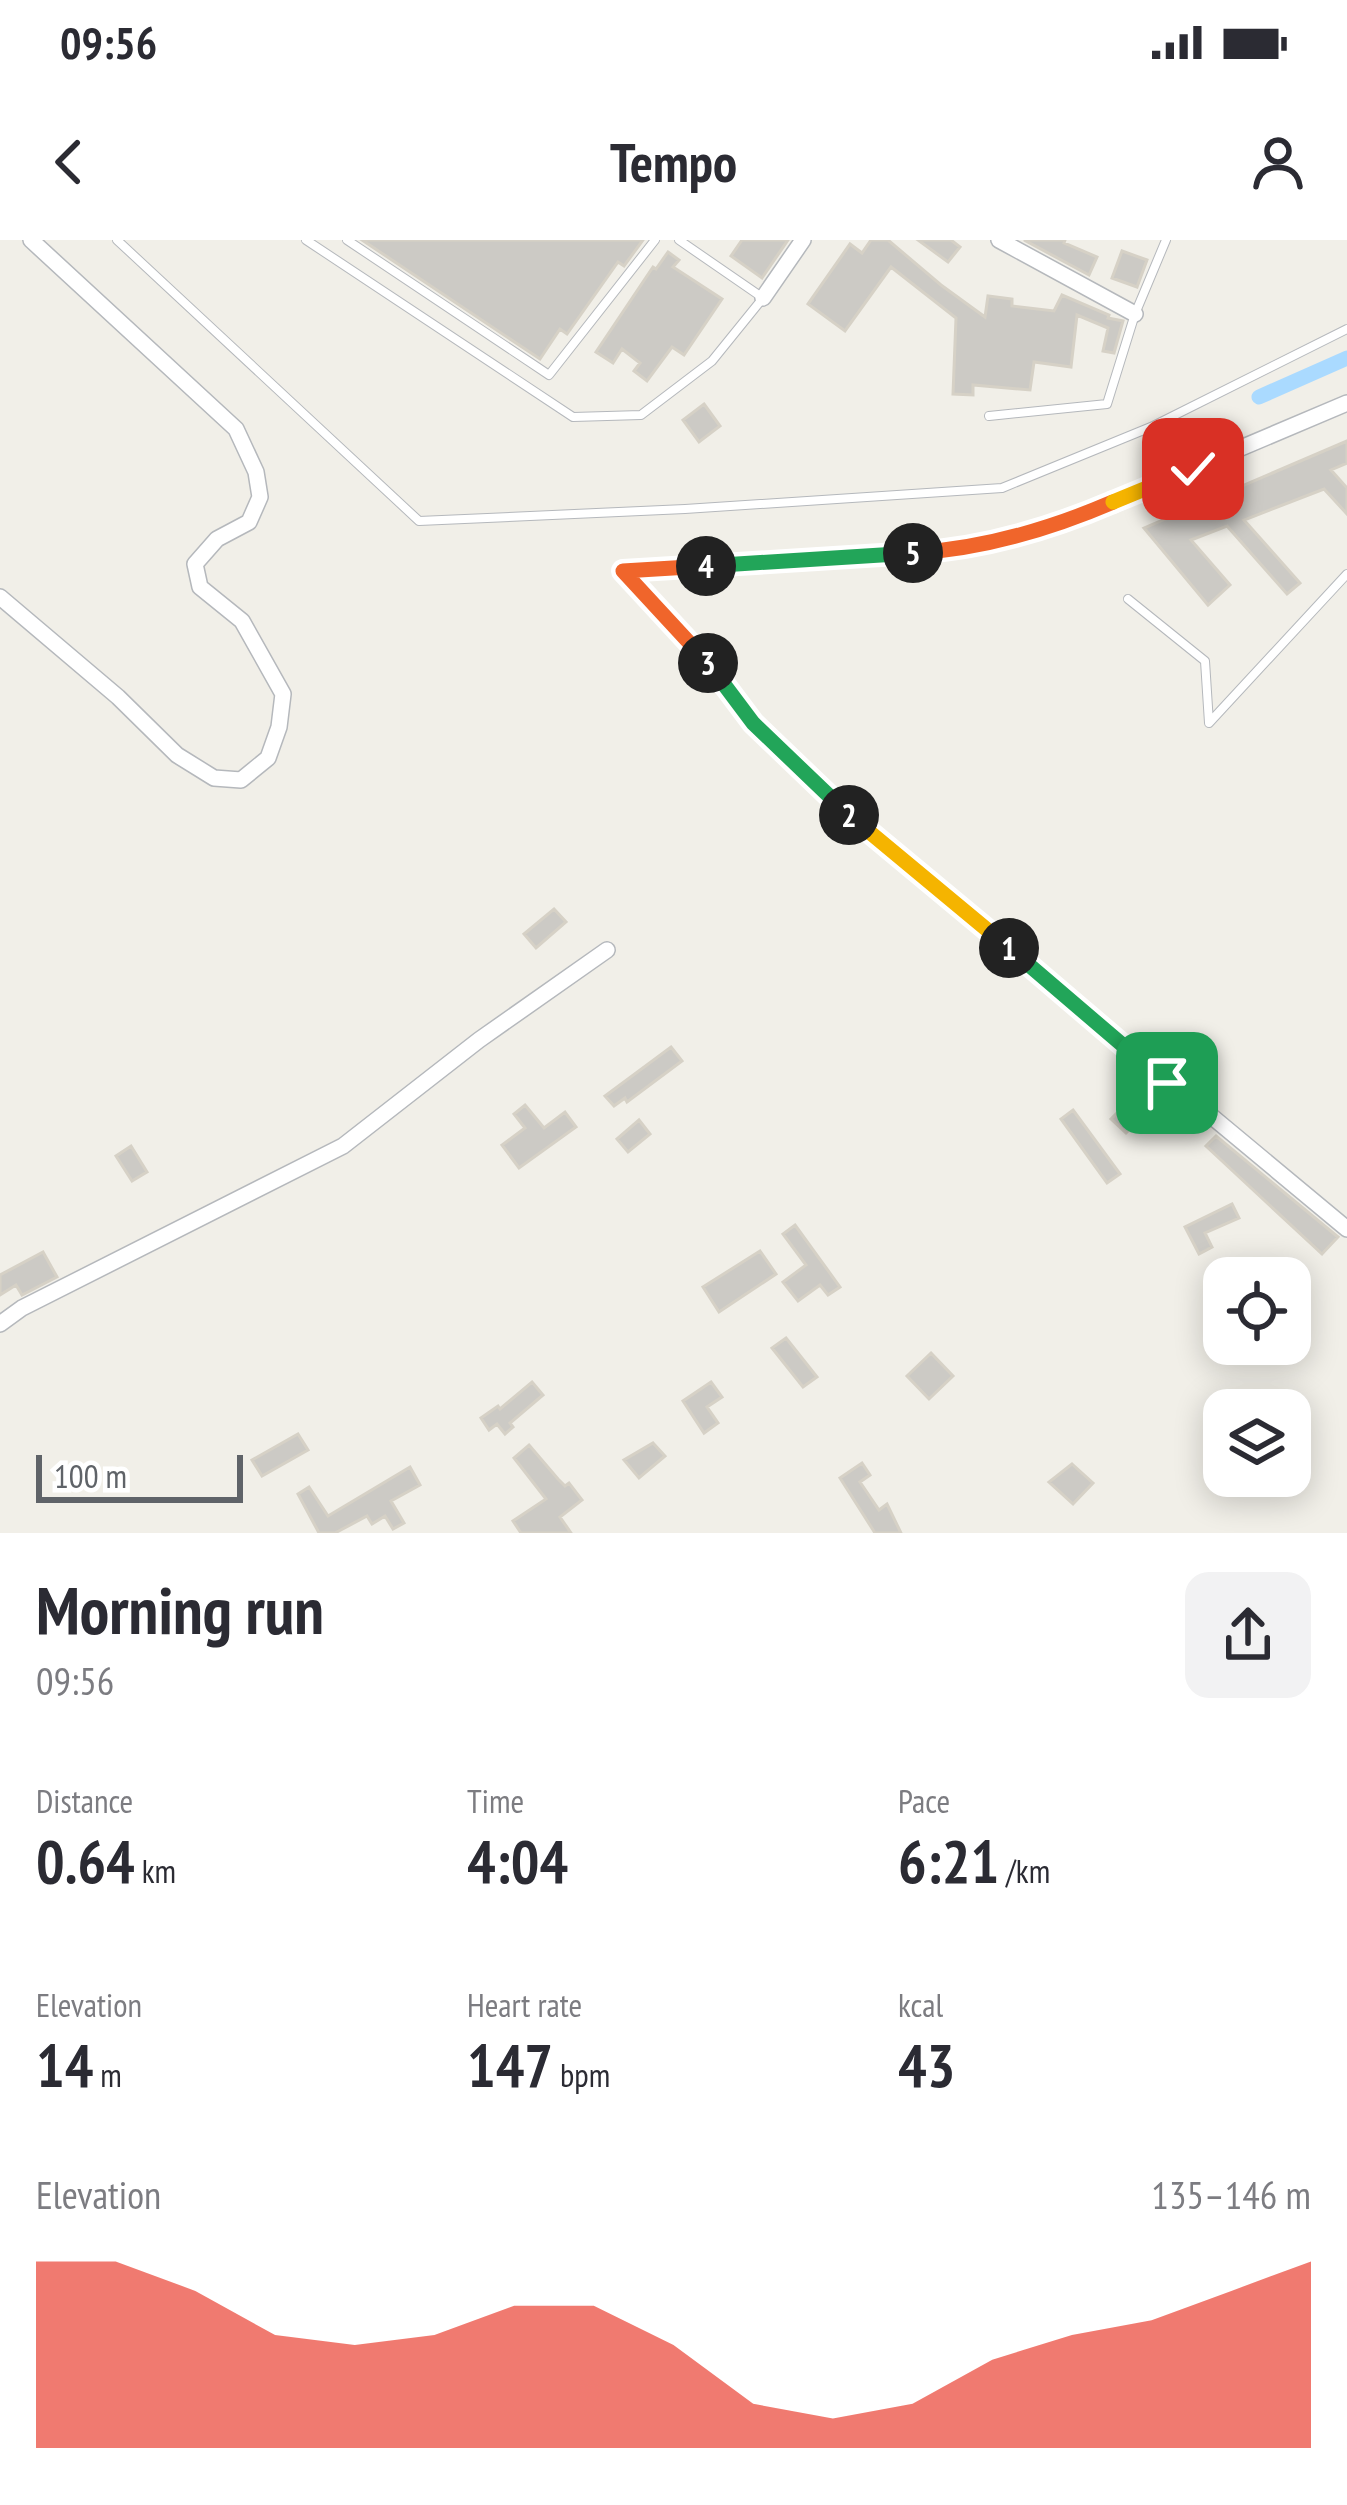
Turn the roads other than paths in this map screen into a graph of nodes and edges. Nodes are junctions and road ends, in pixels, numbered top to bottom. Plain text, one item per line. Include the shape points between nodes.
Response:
1 (31, 240) edge
2 (117, 240) edge
3 (306, 240) edge
4 (347, 240) edge
5 (655, 240) edge
6 (679, 240) edge
7 (803, 240) edge
8 (999, 240) edge
9 (1166, 240) edge
10 (764, 298) junction
11 (1135, 314) junction
12 (1347, 329) edge
13 (1347, 403) edge
14 (989, 416) dead end
15 (1347, 574) edge
16 (0, 597) edge
17 (1127, 599) dead end
18 (607, 950) dead end
19 (1347, 1229) edge
20 (0, 1324) edge

1 - 16 street via 236,429 256,472 260,497 248,522 195,564 200,587 242,621 283,694 268,758 241,780 214,778 177,755
2 - 12 lane via 418,520 1002,488 1151,427
3 - 10 lane via 573,417 641,415 712,361
4 - 5 lane via 549,375
6 - 10 lane
7 - 10 street
8 - 11 street
9 - 11 lane
11 - 14 lane via 1107,404
13 - 19 street via 1060,525 946,551 623,571 753,723 847,813
15 - 17 lane via 1208,724 1205,661
18 - 20 street via 343,1145

